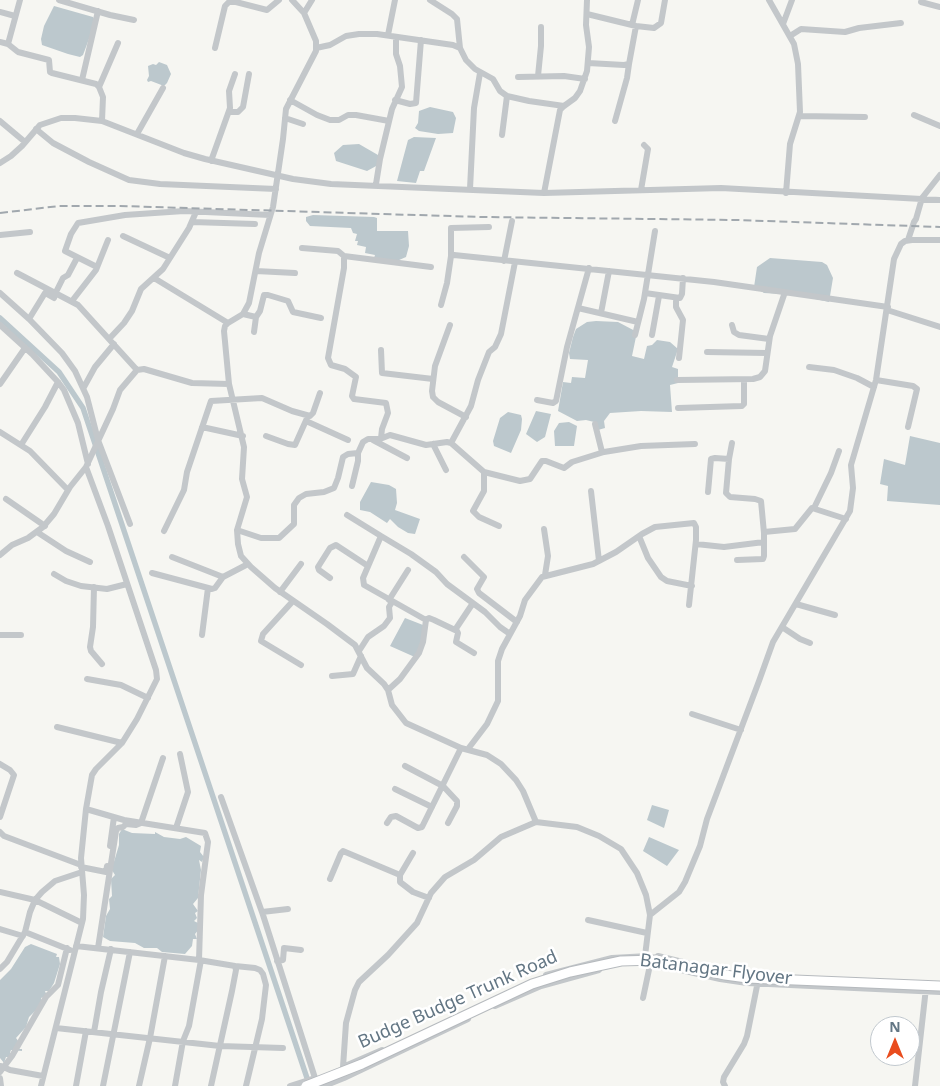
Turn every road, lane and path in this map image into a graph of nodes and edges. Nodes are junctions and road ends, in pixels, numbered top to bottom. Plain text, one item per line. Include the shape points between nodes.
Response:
1 (20, 0) edge
2 (59, 0) edge
3 (279, 0) edge
4 (292, 0) edge
5 (312, 0) edge
6 (395, 0) edge
7 (430, 0) edge
8 (587, 0) edge
9 (638, 0) edge
10 (665, 0) edge
11 (769, 0) edge
12 (792, 0) edge
13 (73, 2) edge
14 (921, 2) dead end
15 (933, 2) edge
16 (940, 7) edge
17 (98, 11) junction
18 (0, 12) edge
19 (304, 13) junction
20 (587, 14) junction
21 (15, 16) junction
22 (134, 20) dead end
23 (784, 24) junction
24 (901, 24) dead end
25 (634, 26) junction
26 (541, 27) dead end
27 (388, 36) junction
28 (396, 36) junction
29 (790, 36) junction
30 (421, 40) junction
31 (0, 42) edge
32 (118, 43) dead end
33 (8, 44) junction
34 (215, 48) dead end
35 (316, 48) junction
36 (460, 48) junction
37 (588, 63) junction
38 (629, 64) junction
39 (480, 72) junction
40 (235, 74) dead end
41 (249, 74) dead end
42 (538, 76) junction
43 (518, 77) dead end
44 (586, 79) junction
45 (82, 80) junction
46 (100, 87) junction
47 (163, 88) dead end
48 (507, 96) junction
49 (290, 100) junction
50 (395, 100) junction
51 (564, 106) junction
52 (229, 112) junction
53 (914, 115) dead end
54 (799, 116) junction
55 (865, 117) dead end
56 (285, 118) junction
57 (0, 121) edge
58 (102, 121) junction
59 (389, 121) junction
60 (615, 121) dead end
61 (302, 124) dead end
62 (940, 126) edge
63 (36, 129) junction
64 (137, 134) junction
65 (502, 134) dead end
66 (25, 142) junction
67 (644, 145) dead end
68 (211, 161) junction
69 (0, 162) edge
70 (277, 175) junction
71 (940, 175) edge
72 (376, 184) junction
73 (276, 188) junction
74 (470, 189) junction
75 (641, 190) junction
76 (544, 192) junction
77 (786, 192) junction
78 (922, 198) junction
79 (940, 200) edge
80 (196, 212) junction
81 (270, 215) junction
82 (512, 221) dead end
83 (192, 222) junction
84 (256, 224) dead end
85 (489, 227) dead end
86 (656, 231) dead end
87 (30, 232) dead end
88 (0, 235) edge
89 (123, 236) dead end
90 (108, 240) dead end
91 (908, 240) junction
92 (940, 240) edge
93 (302, 248) dead end
94 (344, 256) junction
95 (450, 256) junction
96 (77, 258) junction
97 (170, 258) junction
98 (504, 261) junction
99 (515, 262) junction
100 (97, 267) junction
101 (431, 268) dead end
102 (589, 268) junction
103 (256, 271) junction
104 (609, 271) junction
105 (17, 273) dead end
106 (295, 273) dead end
107 (649, 275) junction
108 (154, 278) junction
109 (683, 278) junction
110 (56, 292) junction
111 (785, 292) junction
112 (0, 293) edge
113 (645, 294) junction
114 (660, 296) junction
115 (676, 298) junction
116 (72, 301) junction
117 (441, 305) dead end
118 (578, 308) junction
119 (887, 308) junction
120 (243, 314) junction
121 (601, 314) junction
122 (256, 317) junction
123 (29, 318) junction
124 (321, 318) dead end
125 (638, 322) junction
126 (228, 323) junction
127 (450, 324) dead end
128 (0, 325) edge
129 (732, 325) dead end
130 (940, 327) edge
131 (254, 332) dead end
132 (635, 335) dead end
133 (652, 335) dead end
134 (109, 339) junction
135 (769, 339) junction
136 (114, 344) junction
137 (25, 348) junction
138 (381, 350) dead end
139 (707, 352) dead end
140 (767, 353) junction
141 (679, 358) dead end
142 (809, 367) dead end
143 (137, 370) junction
144 (433, 380) junction
145 (676, 380) dead end
146 (744, 380) junction
147 (58, 382) junction
148 (0, 384) edge
149 (229, 384) junction
150 (875, 384) junction
151 (84, 388) junction
152 (320, 393) dead end
153 (233, 400) junction
154 (537, 400) dead end
155 (678, 408) dead end
156 (466, 417) junction
157 (307, 419) junction
158 (595, 424) dead end
159 (202, 427) junction
160 (908, 427) dead end
161 (0, 432) edge
162 (243, 436) junction
163 (266, 436) dead end
164 (370, 438) junction
165 (382, 438) junction
166 (348, 440) dead end
167 (98, 442) junction
168 (450, 443) junction
169 (732, 443) dead end
170 (433, 444) junction
171 (695, 444) dead end
172 (21, 445) junction
173 (839, 451) dead end
174 (602, 452) junction
175 (358, 453) junction
176 (407, 458) dead end
177 (729, 459) junction
178 (88, 463) junction
179 (446, 470) dead end
180 (484, 472) junction
181 (352, 486) dead end
182 (68, 490) junction
183 (591, 491) dead end
184 (708, 492) dead end
185 (6, 499) dead end
186 (814, 508) junction
187 (347, 515) dead end
188 (846, 519) junction
189 (130, 524) dead end
190 (45, 526) junction
191 (499, 526) dead end
192 (544, 529) dead end
193 (237, 530) junction
194 (37, 532) junction
195 (164, 532) dead end
196 (764, 533) junction
197 (381, 536) junction
198 (639, 536) junction
199 (764, 542) junction
200 (696, 544) junction
201 (0, 555) edge
202 (172, 557) dead end
203 (464, 557) dead end
204 (737, 560) dead end
205 (599, 561) junction
206 (90, 562) dead end
207 (248, 564) junction
208 (301, 564) dead end
209 (366, 565) junction
210 (408, 570) dead end
211 (152, 573) dead end
212 (54, 574) dead end
213 (223, 576) junction
214 (545, 576) junction
215 (330, 578) dead end
216 (127, 584) junction
217 (692, 586) junction
218 (94, 587) junction
219 (208, 588) junction
220 (280, 592) junction
221 (293, 601) junction
222 (390, 601) junction
223 (472, 603) junction
224 (796, 604) junction
225 (689, 605) dead end
226 (835, 615) dead end
227 (426, 620) junction
228 (517, 622) junction
229 (782, 627) junction
230 (456, 629) junction
231 (510, 634) junction
232 (0, 635) edge
233 (21, 635) dead end
234 (202, 635) dead end
235 (810, 643) dead end
236 (474, 652) dead end
237 (360, 653) junction
238 (102, 664) dead end
239 (301, 665) dead end
240 (332, 676) dead end
241 (87, 679) dead end
242 (388, 690) junction
243 (148, 698) junction
244 (692, 714) dead end
245 (57, 727) dead end
246 (741, 730) junction
247 (122, 743) junction
248 (461, 748) junction
249 (468, 749) junction
250 (180, 754) dead end
251 (163, 758) dead end
252 (0, 764) edge
253 (406, 766) dead end
254 (442, 786) junction
255 (395, 789) dead end
256 (221, 797) dead end
257 (432, 807) junction
258 (86, 809) junction
259 (0, 817) edge
260 (114, 817) junction
261 (536, 822) junction
262 (141, 823) junction
263 (387, 823) dead end
264 (448, 823) dead end
265 (176, 828) junction
266 (0, 832) edge
267 (12, 838) junction
268 (0, 841) edge
269 (413, 852) dead end
270 (81, 868) junction
271 (400, 875) junction
272 (330, 879) dead end
273 (0, 892) edge
274 (429, 898) junction
275 (35, 900) junction
276 (288, 909) dead end
277 (262, 912) junction
278 (650, 915) junction
279 (588, 920) dead end
280 (82, 923) junction
281 (0, 929) edge
282 (647, 933) junction
283 (24, 934) junction
284 (67, 948) junction
285 (75, 948) junction
286 (98, 948) junction
287 (111, 949) junction
288 (301, 950) dead end
289 (130, 952) junction
290 (165, 956) junction
291 (645, 956) junction
292 (200, 960) junction
293 (277, 961) junction
294 (650, 965) junction
295 (235, 966) junction
296 (0, 969) edge
297 (760, 975) junction
298 (926, 982) junction
299 (758, 984) junction
300 (940, 984) edge
301 (925, 991) junction
302 (940, 992) edge
303 (46, 997) junction
304 (643, 998) dead end
305 (62, 1001) junction
306 (56, 1028) junction
307 (86, 1031) junction
308 (94, 1032) junction
309 (114, 1034) junction
310 (150, 1038) junction
311 (182, 1041) junction
312 (220, 1046) junction
313 (256, 1048) junction
314 (283, 1048) dead end
315 (343, 1067) junction
316 (1, 1069) edge
317 (326, 1074) junction
318 (43, 1076) junction
319 (0, 1078) edge
320 (314, 1079) junction
321 (298, 1085) edge
322 (327, 1085) edge
323 (1, 1086) edge
324 (41, 1086) edge
325 (76, 1086) edge
326 (103, 1086) edge
327 (139, 1086) edge
328 (174, 1086) edge
329 (211, 1086) edge
330 (246, 1086) edge
331 (723, 1086) edge
332 (915, 1086) edge

1 - 21 street
2 - 13 street
3 - 34 street via 267,10 229,2 225,6
4 - 19 street
5 - 19 street
6 - 27 street
7 - 36 street via 457,19
8 - 20 street
9 - 25 street
10 - 25 street via 658,26
11 - 23 street
12 - 23 street
13 - 17 street
14 - 15 street
15 - 16 street
17 - 22 street
17 - 45 street
18 - 21 street
19 - 35 street
20 - 25 street
20 - 37 street
21 - 33 street
23 - 29 street
24 - 29 street via 846,32 801,29
25 - 38 street
26 - 42 street
27 - 28 street
27 - 35 street via 352,34
28 - 30 street
28 - 50 street via 402,87
29 - 54 street via 797,54
30 - 36 street
30 - 50 street via 416,103
31 - 33 street
32 - 46 street
33 - 45 street via 18,52 49,60 52,74
35 - 49 street
36 - 39 street via 466,60
37 - 38 street
37 - 44 street
38 - 60 street
39 - 48 street via 493,79
39 - 74 street via 474,108
40 - 52 street via 229,91
41 - 52 street via 243,107 238,112
42 - 43 street
42 - 44 street
44 - 51 street via 575,98
45 - 46 street
46 - 58 street
47 - 64 street
48 - 51 street
48 - 65 street
49 - 56 street
49 - 59 street via 330,120 356,115
50 - 59 street
51 - 76 street via 556,127
52 - 68 street
53 - 62 street
54 - 55 street
54 - 77 street via 789,152
56 - 61 street
56 - 70 street
57 - 66 street
58 - 63 street via 61,118
58 - 64 street
59 - 72 street
63 - 66 street
63 - 73 street via 53,143 129,180
64 - 68 street
66 - 69 street
67 - 75 street via 648,149
68 - 70 street
70 - 72 street via 331,184
70 - 73 street
71 - 78 street
72 - 74 street
73 - 81 street
74 - 76 street
75 - 76 street
75 - 77 street via 721,188
77 - 78 street
78 - 79 street
78 - 91 street
80 - 81 street
80 - 83 street
80 - 96 street via 125,216 78,223 64,250
81 - 103 street
82 - 98 street
83 - 84 street
83 - 97 street
85 - 95 street via 451,228
86 - 107 street
87 - 88 street
89 - 97 street
90 - 100 street
91 - 92 street
91 - 119 street via 901,244 894,259
93 - 94 street via 338,251
94 - 101 street
94 - 165 street via 328,358 331,366 346,369 356,377 354,399 386,403 388,413
95 - 98 street
95 - 117 street
96 - 100 street
96 - 110 street
97 - 108 street
98 - 99 street
99 - 102 street
99 - 156 street via 501,334 489,352
100 - 116 street
102 - 104 street
102 - 118 street
103 - 106 street
103 - 120 street
104 - 107 street
104 - 121 street
105 - 110 street
107 - 109 street
107 - 113 street
108 - 126 street
108 - 134 street via 141,290 132,312
109 - 111 street
109 - 115 street via 681,296
110 - 116 street
110 - 123 street via 54,298 45,293
111 - 119 street
111 - 135 street
112 - 123 street
113 - 114 street
113 - 125 street
114 - 115 street
114 - 133 street
115 - 141 street via 676,307 683,320
116 - 134 street
118 - 121 street
118 - 154 street via 556,401
119 - 130 street
119 - 150 street
120 - 122 street
120 - 126 street
121 - 125 street
122 - 124 street via 264,295 268,295 288,300 295,313
122 - 131 street
123 - 151 street via 62,353
125 - 132 street
126 - 149 street via 224,331
127 - 144 street
128 - 137 street
129 - 135 street via 739,335
134 - 136 street
135 - 140 street
136 - 143 street
136 - 151 street via 95,367
137 - 147 street
137 - 148 street
138 - 144 street via 382,373
139 - 140 street
140 - 146 street via 763,374 757,379
142 - 150 street via 834,370
143 - 149 street via 144,369 192,383
143 - 167 street via 120,390
144 - 156 street via 434,400
145 - 146 street
146 - 155 street via 742,406
147 - 172 street
147 - 178 street via 75,413
149 - 153 street
150 - 160 street via 918,389
150 - 188 street via 851,465 853,493
151 - 167 street
152 - 157 street via 312,415
153 - 157 street via 265,399
153 - 159 street via 211,401
153 - 162 street
156 - 168 street
157 - 163 street via 295,445
157 - 166 street
158 - 174 street
159 - 162 street
159 - 195 street via 184,490
161 - 172 street
162 - 193 street via 242,479 247,497
164 - 165 street
164 - 175 street via 363,442
164 - 176 street
165 - 170 street via 390,435
167 - 178 street
167 - 189 street
168 - 170 street
168 - 180 street
169 - 177 street
170 - 179 street
171 - 174 street via 641,446
172 - 182 street
173 - 186 street
174 - 180 street via 564,468 542,461 530,479 524,481
175 - 181 street
175 - 193 street via 343,457 334,488 299,498 294,505 294,524 279,538 261,538
177 - 184 street via 711,459
177 - 196 street via 726,493 761,501
178 - 182 street
178 - 216 street
180 - 191 street via 484,491 474,511 479,517
182 - 190 street
183 - 205 street
185 - 190 street
186 - 188 street
186 - 196 street via 795,529
187 - 197 street
188 - 224 street
190 - 194 street
192 - 214 street via 548,556
193 - 207 street via 241,556
194 - 201 street
194 - 206 street
196 - 199 street
197 - 209 street
197 - 223 street via 436,572
198 - 200 street via 655,527 694,524
198 - 205 street
198 - 217 street via 661,577
199 - 200 street via 724,547
199 - 204 street via 762,559
200 - 217 street
202 - 213 street
203 - 228 street via 484,577 477,589 479,593
205 - 214 street
207 - 213 street
207 - 220 street
208 - 220 street
209 - 215 street via 337,544 318,566
209 - 222 street via 363,584
210 - 222 street
211 - 219 street
212 - 218 street via 76,585
213 - 219 street via 214,589
214 - 228 street via 524,600
216 - 218 street via 114,589
216 - 243 street via 156,670 155,684
217 - 225 street
218 - 238 street via 90,647
219 - 234 street
220 - 221 street
221 - 237 street via 351,642
221 - 239 street via 261,640
222 - 227 street
222 - 237 street via 390,618 368,637
223 - 230 street
223 - 231 street
224 - 226 street
224 - 229 street
227 - 230 street via 429,618
227 - 242 street via 419,653
228 - 231 street
229 - 235 street
229 - 246 street via 769,651
230 - 236 street via 456,642
231 - 249 street via 498,661 498,701 487,724
232 - 233 street
237 - 240 street via 353,674
237 - 242 street via 367,668
241 - 243 street via 121,685
242 - 248 street via 392,705 406,723
243 - 247 street
244 - 246 street
245 - 247 street
246 - 278 street via 685,882 679,892
247 - 258 street via 92,775
248 - 249 street
248 - 254 street
249 - 261 street via 492,757 506,769 523,791
250 - 265 street via 188,792
251 - 262 street
252 - 259 street via 14,775
253 - 254 street
254 - 257 street
254 - 264 street via 458,803
255 - 257 street
256 - 277 street
257 - 263 street via 422,827 396,816
258 - 260 street
258 - 270 street
260 - 262 street
260 - 270 street via 106,872
261 - 274 street via 501,837 474,860 444,877
261 - 278 street via 577,827 621,849 640,880
262 - 265 street
262 - 286 street via 126,824 116,831
265 - 292 street via 201,831 208,837 201,895
266 - 267 street
267 - 268 street
267 - 270 street
269 - 271 street
270 - 275 street via 50,884
270 - 280 street via 84,895
271 - 272 street via 343,851
271 - 274 street via 402,884
273 - 275 street
274 - 315 street via 417,923 359,982 346,1023
275 - 280 street
275 - 283 street
276 - 277 street
277 - 293 street
278 - 282 street
279 - 282 street
280 - 285 street
281 - 283 street
282 - 291 street
283 - 284 street
283 - 296 street
284 - 285 street
284 - 303 street via 58,985
285 - 286 street
285 - 305 street
286 - 287 street
287 - 289 street
287 - 308 street
288 - 293 street via 284,948 282,960
289 - 290 street
289 - 309 street
290 - 292 street
290 - 310 street
291 - 297 street, Budge Budge Trunk Road
291 - 315 street, Budge Budge Trunk Road via 612,958 539,977
292 - 295 street
292 - 311 street via 189,1026
293 - 320 street
294 - 299 street, Budge Budge Trunk Road via 720,980
294 - 304 street
294 - 322 street, Budge Budge Trunk Road via 613,967 541,986
295 - 312 street
295 - 313 street via 255,968 265,979 265,1002
297 - 298 street, Budge Budge Trunk Road
297 - 299 street
298 - 300 street, Budge Budge Trunk Road
298 - 301 street
299 - 301 street, Budge Budge Trunk Road
299 - 331 street via 744,1044 724,1077
300 - 321 main road, Batanagar Flyover, bridge via 747,978 656,960 621,961 532,984 362,1064
301 - 302 street, Budge Budge Trunk Road
301 - 332 street
303 - 305 street
303 - 316 street
305 - 306 street
306 - 307 street
306 - 318 street
307 - 308 street
307 - 325 street
308 - 309 street
309 - 310 street
309 - 326 street
310 - 311 street
310 - 327 street
311 - 312 street
311 - 328 street
312 - 313 street
312 - 329 street
313 - 314 street
313 - 330 street
315 - 317 street, Budge Budge Trunk Road
316 - 318 street
317 - 320 street, Budge Budge Trunk Road
317 - 322 street
318 - 324 street
319 - 323 street
320 - 321 street, Budge Budge Trunk Road

